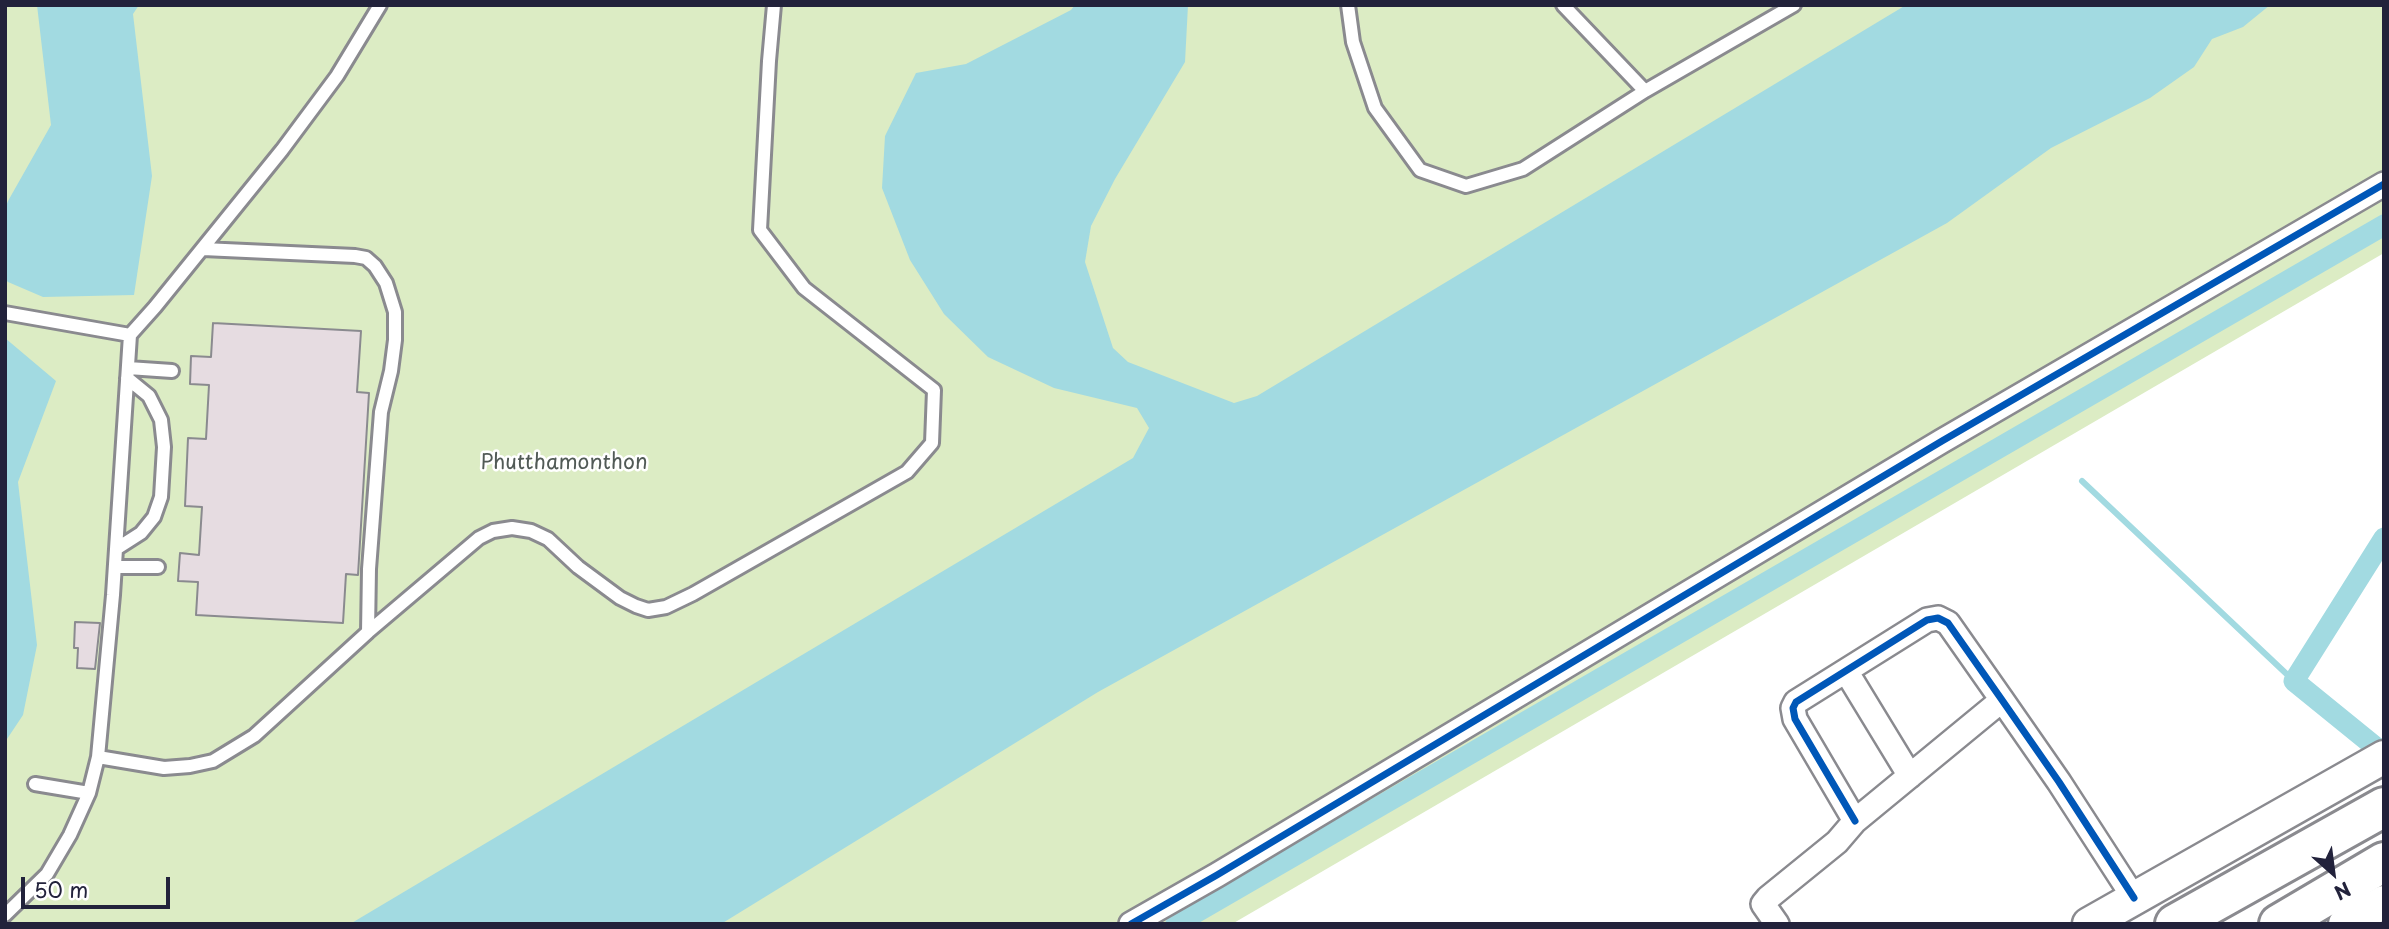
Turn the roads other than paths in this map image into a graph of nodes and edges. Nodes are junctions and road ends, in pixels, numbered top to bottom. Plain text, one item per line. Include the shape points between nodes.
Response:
1 (380, 5) edge
2 (774, 5) edge
3 (1348, 5) edge
4 (1563, 5) edge
5 (1794, 5) edge
6 (1645, 91) junction
7 (2384, 184) edge
8 (202, 249) junction
9 (5, 313) edge
10 (130, 335) junction
11 (172, 371) dead end
12 (127, 373) junction
13 (116, 549) junction
14 (115, 567) junction
15 (159, 567) dead end
16 (368, 632) junction
17 (1846, 671) junction
18 (2002, 700) junction
19 (98, 757) junction
20 (2377, 761) edge
21 (1910, 776) junction
22 (34, 784) dead end
23 (89, 793) junction
24 (2384, 807) edge
25 (1855, 821) junction
26 (2384, 862) edge
27 (2134, 898) junction
28 (5, 915) edge
29 (1131, 924) edge
30 (1777, 924) edge
31 (2090, 924) edge
32 (2175, 924) edge
33 (2278, 924) edge

1 - 8 lane via 337,76
2 - 16 lane via 760,230 804,288 934,390 932,443 907,472 666,607 648,610 620,598 548,540 512,528 479,538
3 - 6 lane via 1353,42 1375,108 1420,170 1466,186 1523,169
4 - 6 lane
5 - 6 lane
7 - 29 street
8 - 10 lane
8 - 16 lane via 366,258 389,290 395,340 381,412
9 - 10 lane
10 - 12 lane
11 - 12 lane
12 - 13 lane
12 - 13 lane via 149,396 161,420 161,497 154,517 141,533
13 - 14 lane
14 - 15 lane
14 - 19 lane
16 - 19 lane via 254,736 213,761 164,768
17 - 18 street via 1927,620 1938,618 1948,623
17 - 21 street
17 - 25 street via 1793,708 1795,719
18 - 21 street
18 - 27 street
19 - 23 lane
20 - 27 main road
21 - 25 street
22 - 23 lane
23 - 28 lane via 47,874
24 - 32 highway
25 - 30 street via 1837,842 1763,904
26 - 33 highway
27 - 31 main road

